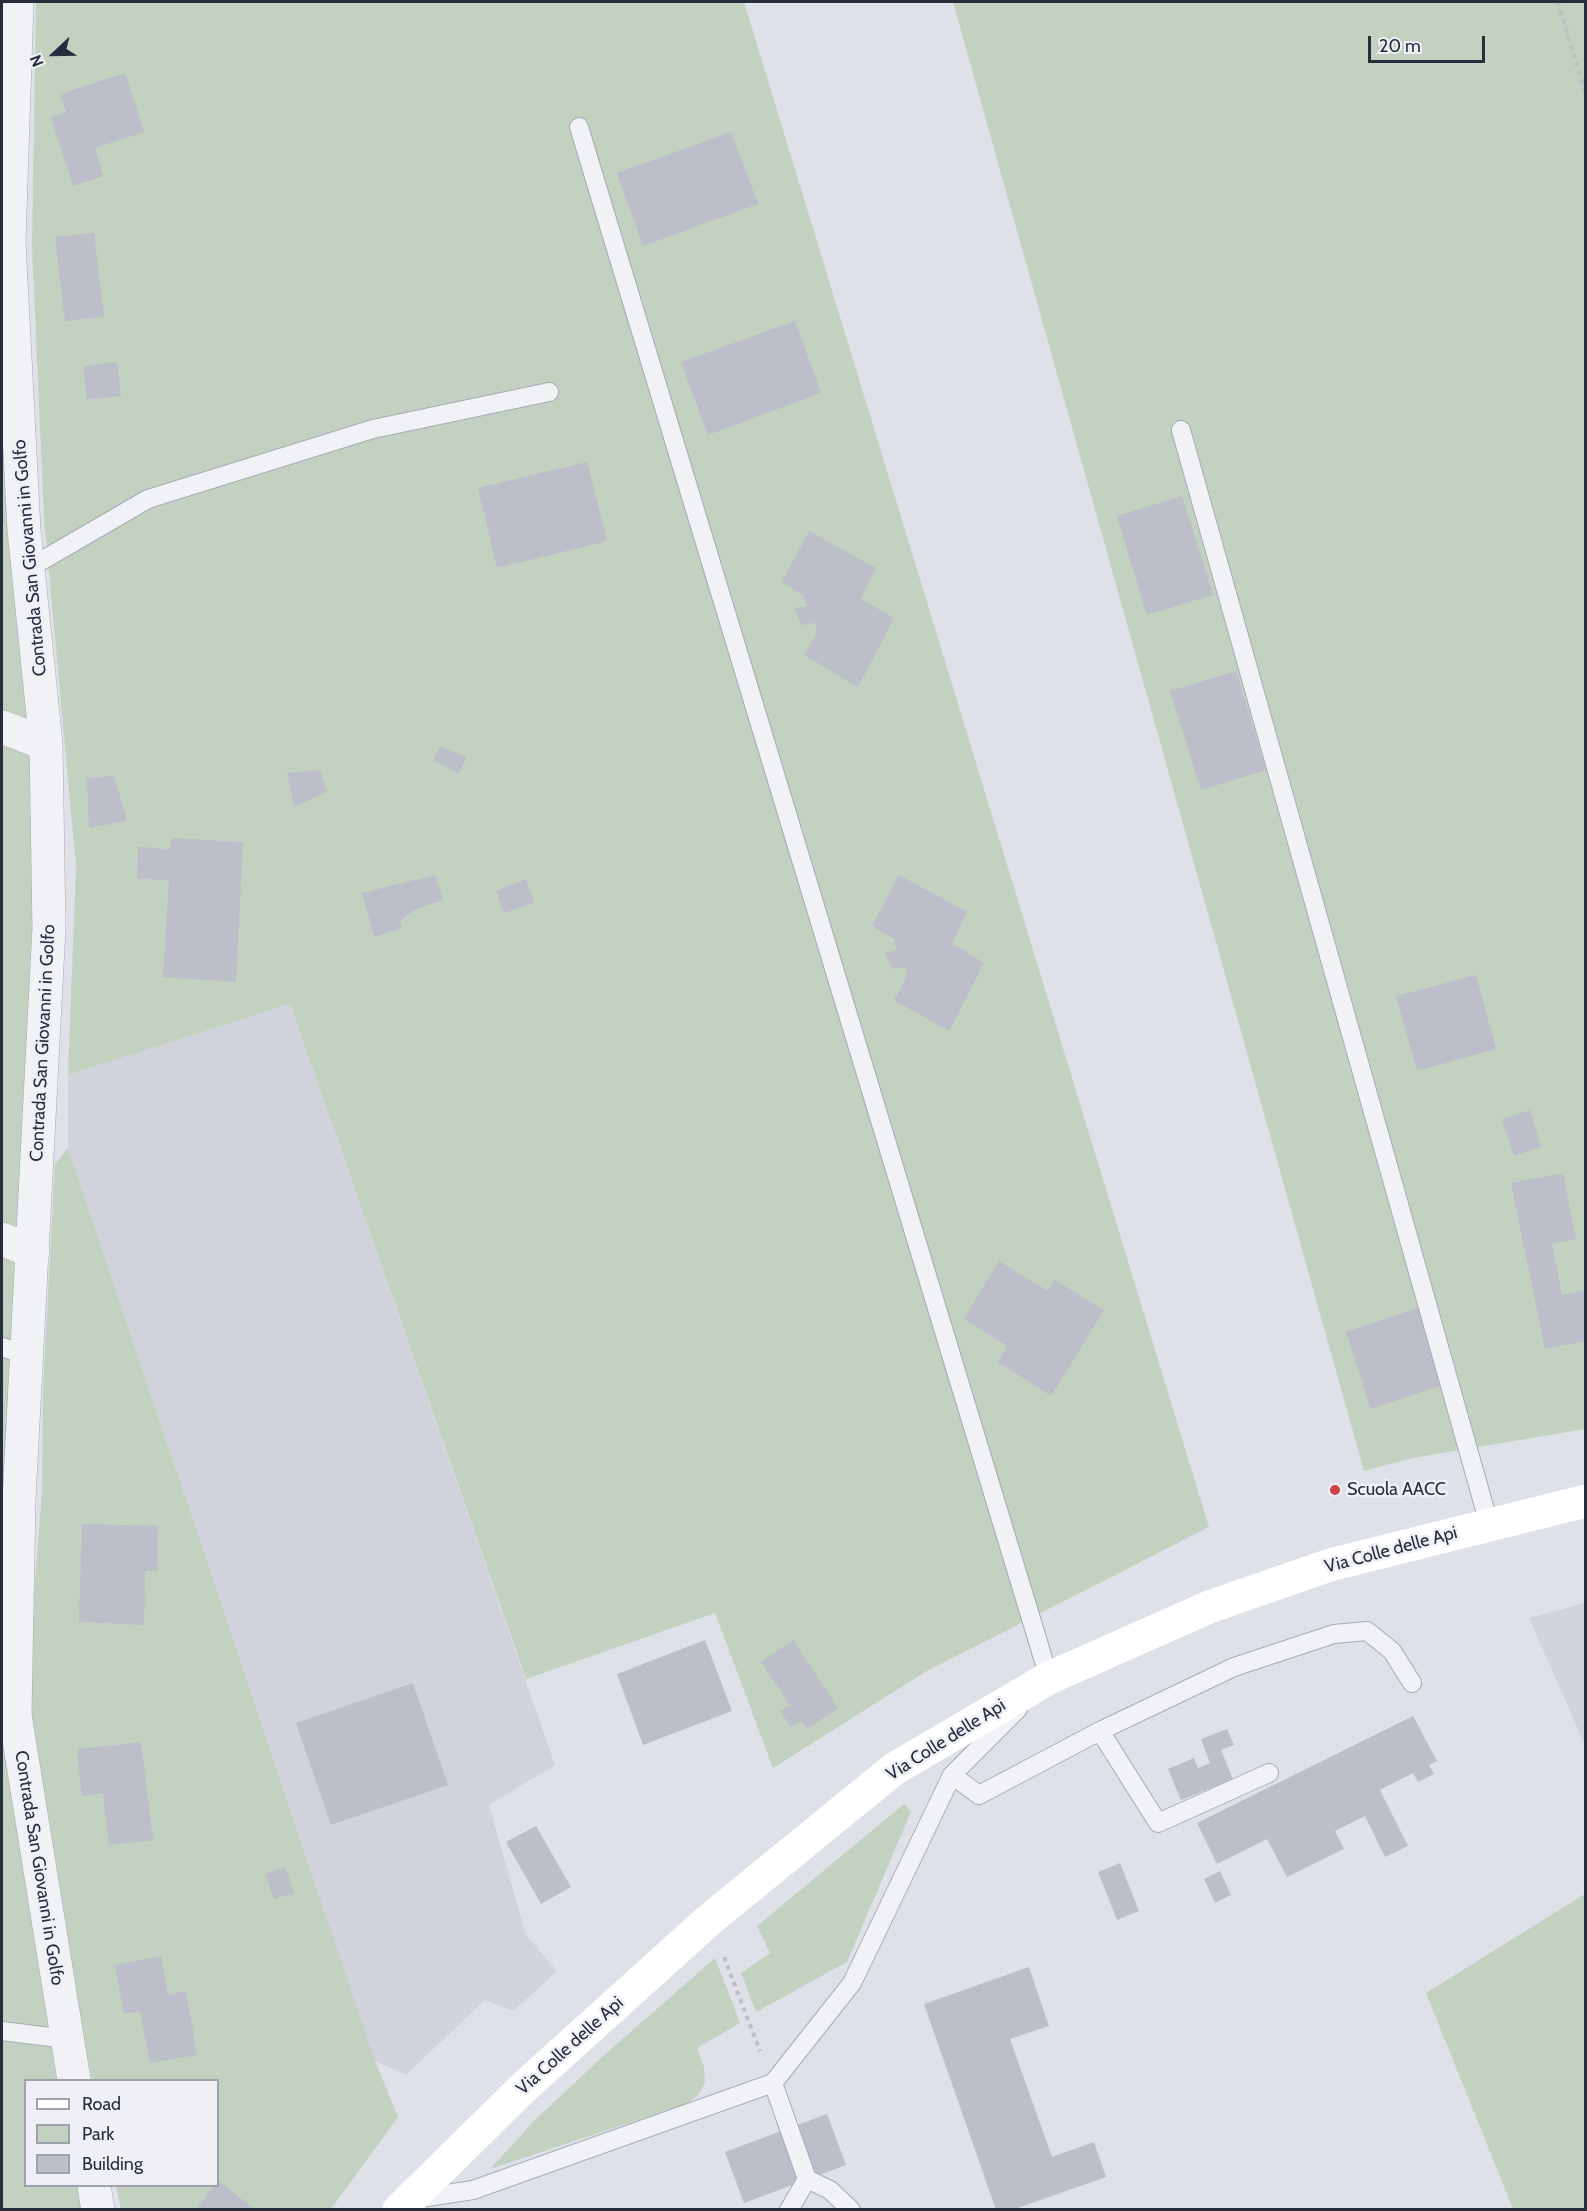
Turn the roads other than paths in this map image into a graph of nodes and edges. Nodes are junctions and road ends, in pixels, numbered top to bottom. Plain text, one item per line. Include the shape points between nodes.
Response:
1 (11, 18) edge
2 (579, 127) dead end
3 (5, 241) edge
4 (549, 392) dead end
5 (1181, 430) dead end
6 (29, 568) junction
7 (2, 727) edge
8 (46, 744) junction
9 (2, 1239) edge
10 (33, 1252) junction
11 (14, 1352) edge
12 (10, 1496) edge
13 (1586, 1501) edge
14 (1489, 1524) junction
15 (1048, 1678) junction
16 (1412, 1683) dead end
17 (8, 1712) edge
18 (1100, 1731) junction
19 (1269, 1773) dead end
20 (952, 1775) junction
21 (2, 2031) edge
22 (66, 2039) junction
23 (74, 2079) edge
24 (773, 2084) junction
25 (807, 2179) junction
26 (94, 2187) edge
27 (403, 2205) edge
28 (98, 2210) edge
29 (789, 2210) edge
30 (851, 2210) edge

1 - 3 street, Contrada San Giovanni in Golfo
2 - 15 lane
3 - 6 street, Contrada San Giovanni in Golfo
4 - 6 lane via 373,429 148,499
5 - 14 lane
6 - 8 street, Contrada San Giovanni in Golfo
7 - 8 street
8 - 10 street, Contrada San Giovanni in Golfo via 50,928
9 - 10 street
10 - 11 street, Contrada San Giovanni in Golfo
11 - 12 street, Contrada San Giovanni in Golfo
12 - 17 street, Contrada San Giovanni in Golfo
13 - 14 main road, Via Colle delle Api
14 - 15 main road, Via Colle delle Api via 1330,1565 1209,1607
15 - 20 lane
15 - 27 main road, Via Colle delle Api via 894,1769 709,1920 523,2088
16 - 18 lane via 1392,1652 1366,1631 1334,1634 1234,1667
17 - 22 street, Contrada San Giovanni in Golfo
18 - 19 lane via 1158,1823
18 - 20 lane via 979,1795
20 - 24 lane via 852,1983
21 - 22 lane
22 - 23 street, Contrada San Giovanni in Golfo
24 - 25 lane
24 - 27 lane via 473,2190
25 - 29 lane
25 - 30 lane via 830,2190
26 - 28 street

